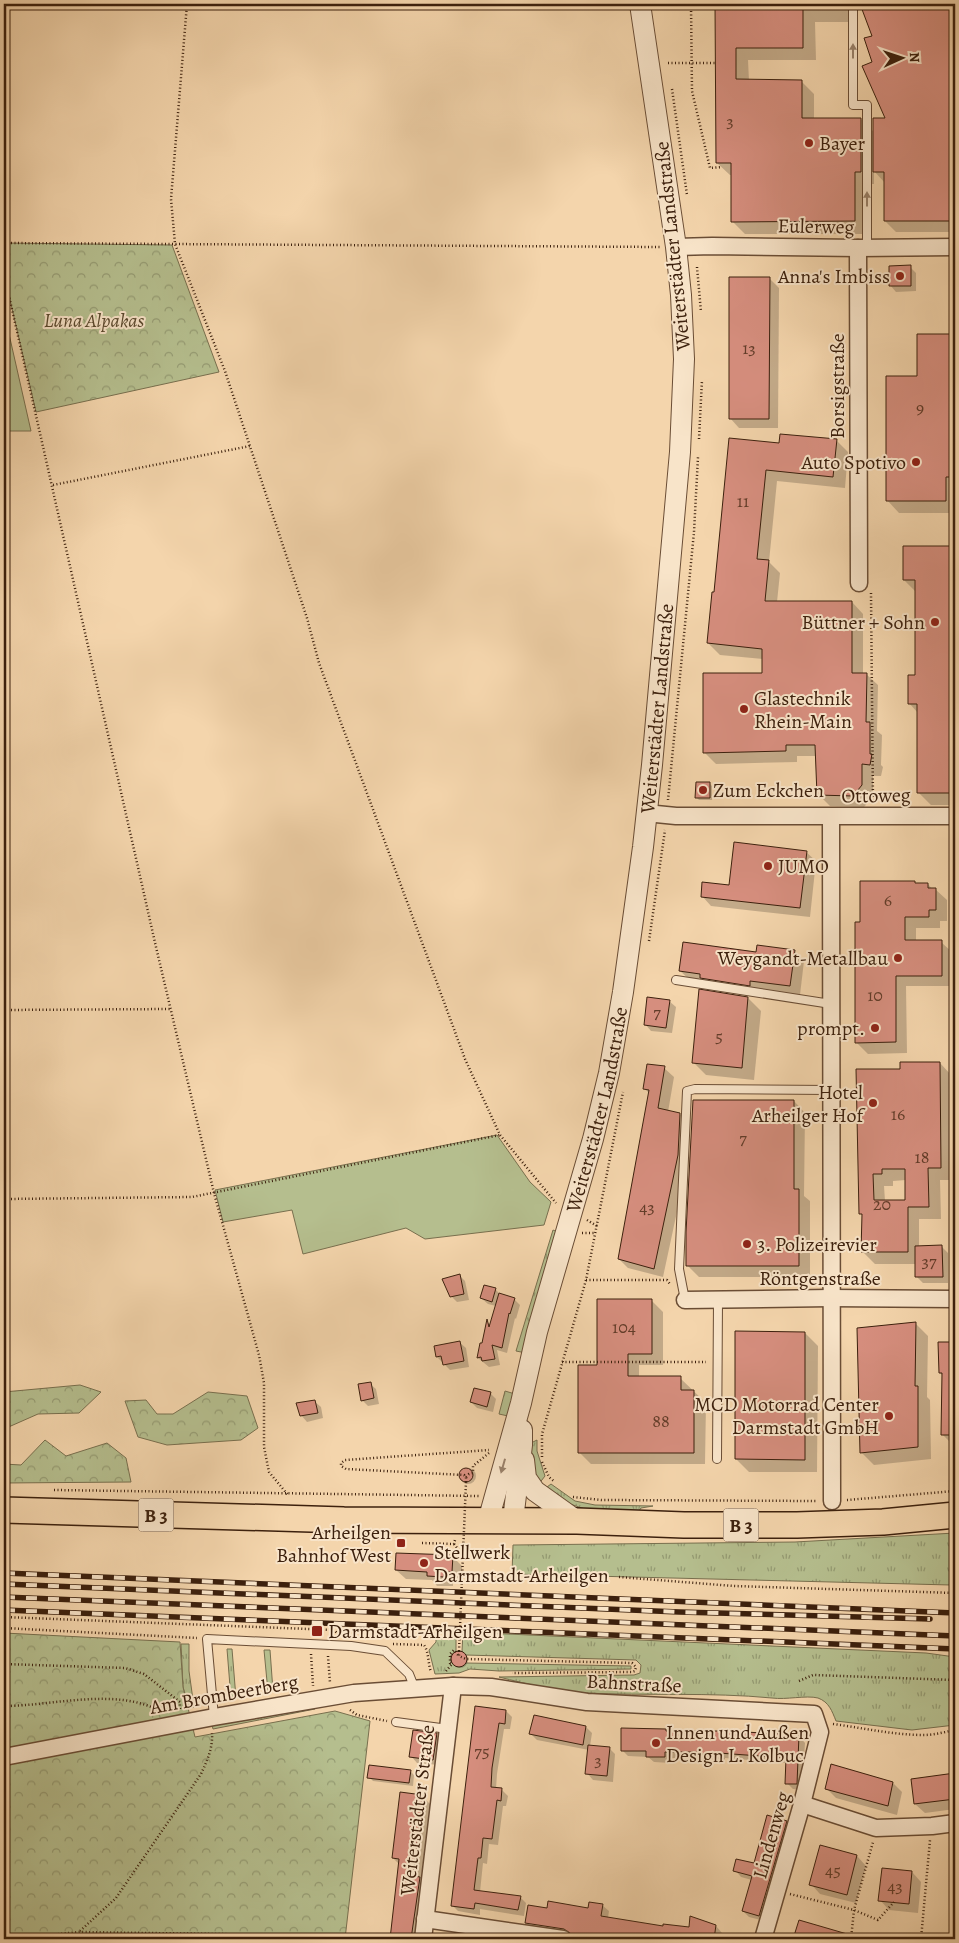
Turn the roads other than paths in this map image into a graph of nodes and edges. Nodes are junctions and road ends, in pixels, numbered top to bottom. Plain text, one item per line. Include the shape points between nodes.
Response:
1 (640, 4) edge
2 (853, 4) edge
3 (676, 247) junction
4 (955, 247) edge
5 (863, 248) junction
6 (859, 583) road end
7 (646, 813) junction
8 (955, 816) edge
9 (831, 817) junction
10 (676, 980) dead end
11 (830, 1004) junction
12 (831, 1090) junction
13 (830, 1298) junction
14 (955, 1299) edge
15 (685, 1300) joint
16 (718, 1300) junction
17 (522, 1403) junction
18 (522, 1445) junction
19 (718, 1460) dead end
20 (832, 1501) road end
21 (4, 1510) edge
22 (955, 1515) edge
23 (513, 1520) junction
24 (488, 1521) junction
25 (577, 1521) junction
26 (448, 1680) junction
27 (415, 1689) junction
28 (814, 1714) joint
29 (214, 1717) junction
30 (396, 1722) road end
31 (448, 1729) junction
32 (4, 1757) edge
33 (802, 1804) junction
34 (955, 1823) edge
35 (425, 1919) junction
36 (423, 1939) edge
37 (563, 1939) edge
38 (763, 1939) edge

1 - 3 street, Weiterstädter Landstraße
5 -> 2 lane via 867,105 853,105
3 - 5 street, Eulerweg
3 - 7 street, Weiterstädter Landstraße via 684,359 683,410
4 - 5 street, Eulerweg
5 - 6 street, Borsigstraße
7 - 9 street, Ottoweg
7 - 17 street, Weiterstädter Landstraße via 623,992 608,1073 593,1139 537,1332
8 - 9 street, Ottoweg
9 - 11 street
10 - 11 lane
11 - 12 street
12 - 13 street
12 - 15 lane via 687,1091 679,1269
13 - 14 street, Röntgenstraße
13 - 16 street, Röntgenstraße
13 - 20 street
15 - 16 street, Röntgenstraße
16 - 19 lane
17 - 18 street, Weiterstädter Landstraße
17 -> 24 street, Weiterstädter Landstraße
18 - 23 street, Weiterstädter Landstraße
18 - 25 street via 526,1478 535,1492
21 - 24 main road, B 3
22 - 25 main road, B 3 via 797,1525
23 - 24 main road, B 3
23 - 25 main road, B 3
26 - 27 street, Am Brombeerberg
26 - 28 street, Bahnstraße via 587,1702
26 - 31 street, Weiterstädter Straße
27 - 29 street, Am Brombeerberg via 354,1693
27 - 29 lane via 409,1674 385,1652 351,1646 207,1639
28 - 33 street, Lindenweg via 820,1732
29 - 32 street, Am Brombeerberg
30 - 31 lane
31 - 35 street, Weiterstädter Straße
33 - 34 street via 876,1828
33 - 38 street, Lindenweg
35 - 36 street, Weiterstädter Straße
35 - 37 street

